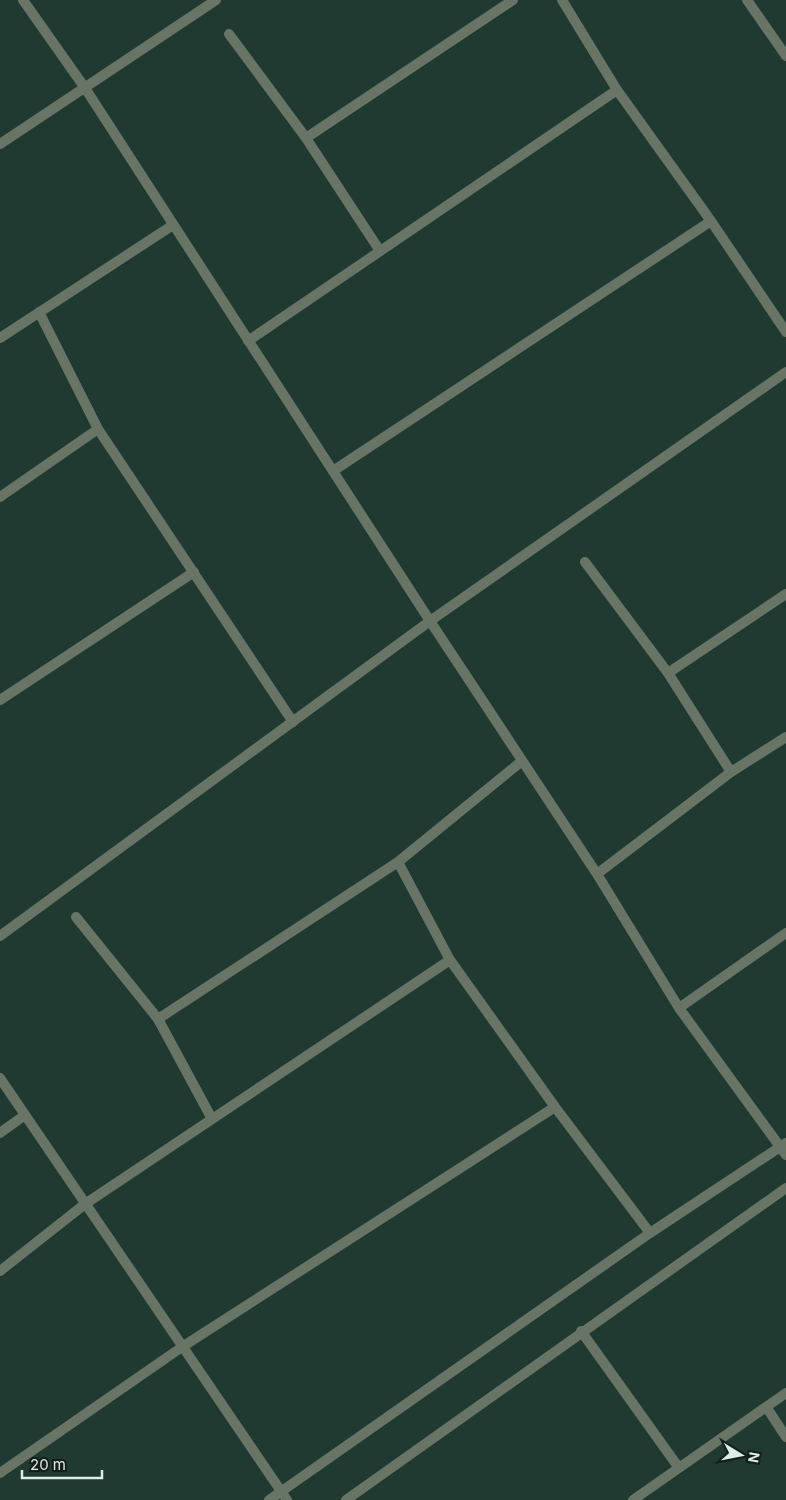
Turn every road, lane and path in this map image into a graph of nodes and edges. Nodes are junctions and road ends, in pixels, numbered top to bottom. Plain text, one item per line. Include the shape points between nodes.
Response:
1 (23, 0) edge
2 (216, 0) edge
3 (513, 0) edge
4 (562, 0) edge
5 (749, 1) edge
6 (229, 34) dead end
7 (786, 56) edge
8 (85, 88) junction
9 (617, 90) junction
10 (306, 138) junction
11 (0, 144) edge
12 (711, 220) junction
13 (173, 225) junction
14 (380, 251) junction
15 (39, 312) junction
16 (786, 332) edge
17 (0, 338) edge
18 (248, 341) junction
19 (786, 372) edge
20 (98, 428) junction
21 (333, 471) junction
22 (0, 497) edge
23 (585, 562) dead end
24 (194, 572) junction
25 (786, 594) edge
26 (430, 621) junction
27 (668, 673) junction
28 (0, 700) edge
29 (293, 722) junction
30 (786, 737) edge
31 (522, 761) junction
32 (731, 772) junction
33 (398, 862) junction
34 (597, 874) junction
35 (76, 917) dead end
36 (786, 933) edge
37 (0, 936) edge
38 (450, 960) junction
39 (679, 1008) junction
40 (158, 1019) junction
41 (0, 1078) edge
42 (555, 1107) junction
43 (25, 1115) junction
44 (212, 1119) junction
45 (0, 1133) edge
46 (784, 1148) edge
47 (786, 1188) edge
48 (86, 1204) junction
49 (650, 1234) junction
50 (0, 1271) edge
51 (582, 1331) junction
52 (182, 1347) junction
53 (786, 1393) edge
54 (767, 1408) junction
55 (786, 1437) edge
56 (679, 1468) junction
57 (0, 1473) edge
58 (284, 1496) edge
59 (269, 1500) edge
60 (346, 1500) edge
61 (633, 1500) edge

1 - 8 street
2 - 8 street
3 - 10 street
4 - 9 street
5 - 7 street
6 - 10 street
8 - 11 street
8 - 13 street
9 - 12 street
9 - 14 street
10 - 14 street
12 - 16 street
12 - 21 street
13 - 15 street
13 - 18 street
14 - 18 street
15 - 17 street
15 - 20 street
18 - 21 street
19 - 26 street
20 - 22 street
20 - 24 street
21 - 26 street
23 - 27 street
24 - 28 street
24 - 29 street
25 - 27 street
26 - 29 street
26 - 31 street
27 - 32 street
29 - 37 street
30 - 32 street
31 - 33 street
31 - 34 street
32 - 34 street
33 - 38 street
33 - 40 street
34 - 39 street
35 - 40 street
36 - 39 street
38 - 42 street
38 - 44 street
39 - 46 street
40 - 44 street
41 - 43 street
42 - 49 street
42 - 52 street
43 - 45 street
43 - 48 street
44 - 48 street
46 - 49 street
47 - 51 street
48 - 50 street
48 - 52 street
49 - 58 street
51 - 56 street
51 - 60 street
52 - 57 street
52 - 58 street
53 - 54 street
54 - 55 street
54 - 56 street
56 - 61 street
58 - 59 street

